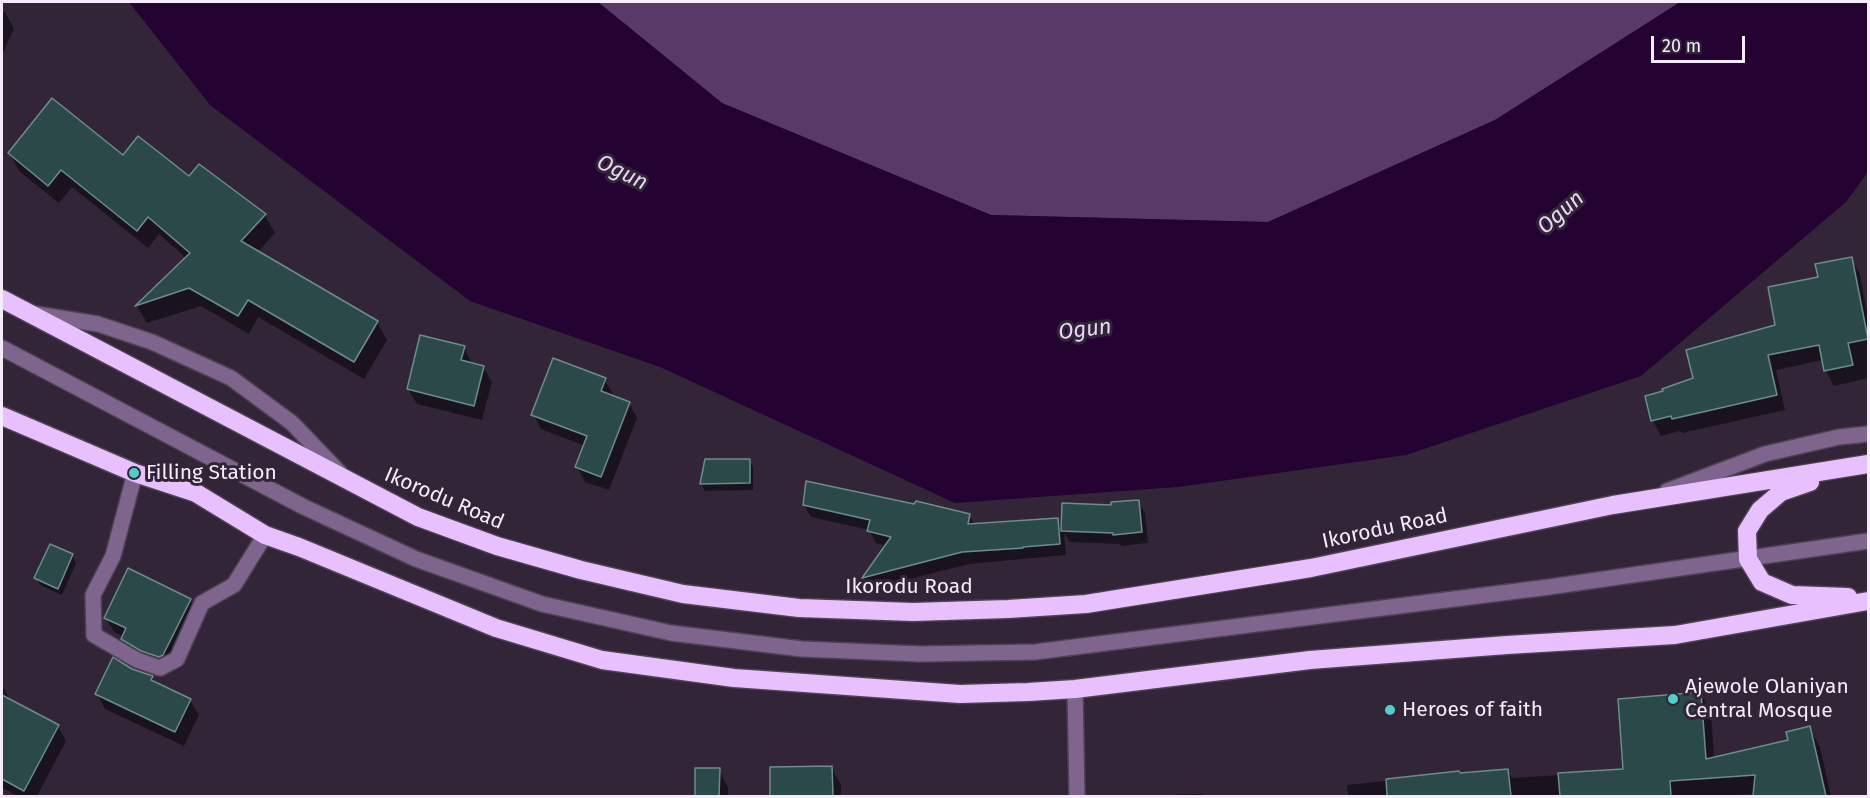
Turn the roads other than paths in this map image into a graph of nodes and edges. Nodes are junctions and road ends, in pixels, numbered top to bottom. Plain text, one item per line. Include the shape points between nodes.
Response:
1 (2, 299) edge
2 (27, 313) junction
3 (2, 348) edge
4 (2, 416) edge
5 (1869, 434) edge
6 (1866, 465) edge
7 (135, 474) junction
8 (348, 481) junction
9 (1648, 499) junction
10 (265, 535) junction
11 (1869, 541) edge
12 (1748, 559) junction
13 (1869, 599) edge
14 (1075, 688) junction
15 (1077, 796) edge

1 - 2 highway, Ikorodu Road
2 - 8 highway, Ikorodu Road
2 - 8 street via 98,324 152,342 231,378 292,423
3 - 12 street via 304,507 416,559 542,604 671,633 802,649 921,654 1035,652
4 - 7 highway
5 - 9 street via 1766,454
6 - 9 highway, Ikorodu Road
6 - 12 highway via 1781,492 1760,510 1747,531
7 - 10 highway via 196,493
7 - 10 street via 113,556 93,596 93,606 94,635 136,660 160,668 177,659 202,603 234,585
8 - 9 highway, Ikorodu Road via 418,517 497,546 683,594 798,608 913,612 1086,604 1311,568
10 - 14 highway via 496,628 602,660 734,678 960,694
11 - 12 street
12 - 13 highway via 1762,582 1792,596
13 - 14 highway via 1675,635 1310,660
14 - 15 street

